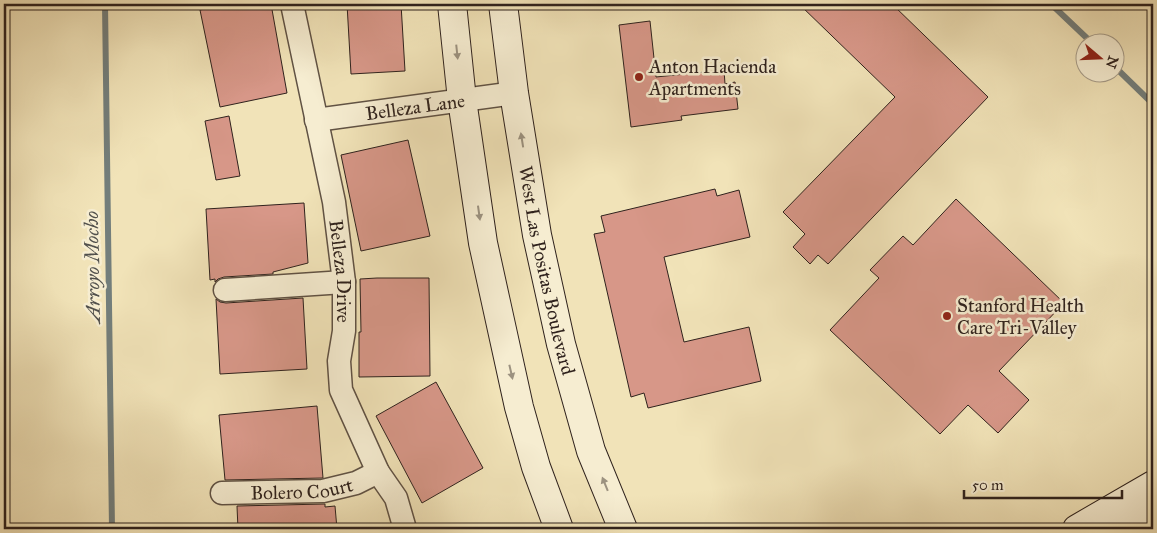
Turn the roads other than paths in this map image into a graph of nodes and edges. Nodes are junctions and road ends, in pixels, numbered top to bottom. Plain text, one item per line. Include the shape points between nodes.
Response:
1 (292, 4) edge
2 (452, 4) edge
3 (503, 4) edge
4 (514, 94) junction
5 (462, 100) junction
6 (316, 120) junction
7 (344, 282) junction
8 (225, 290) dead end
9 (378, 472) junction
10 (1153, 485) edge
11 (222, 493) dead end
12 (1153, 503) edge
13 (405, 529) edge
14 (559, 529) edge
15 (623, 529) edge
16 (1077, 529) edge
17 (1119, 529) edge

1 - 6 street, Belleza Drive
2 -> 5 main road
3 - 4 main road, West Las Positas Boulevard
4 - 5 street, Belleza Lane
15 -> 4 main road, West Las Positas Boulevard via 591,451 561,344 537,236
5 - 6 street, Belleza Lane
5 -> 14 main road via 484,243 513,381 536,467
6 - 7 street, Belleza Drive via 334,202
7 - 8 street
7 - 9 street, Belleza Drive via 344,331 339,361 341,390
9 - 11 street, Bolero Court via 356,483 323,491
9 - 13 street, Belleza Drive via 396,498
10 - 16 main road
12 - 17 main road

